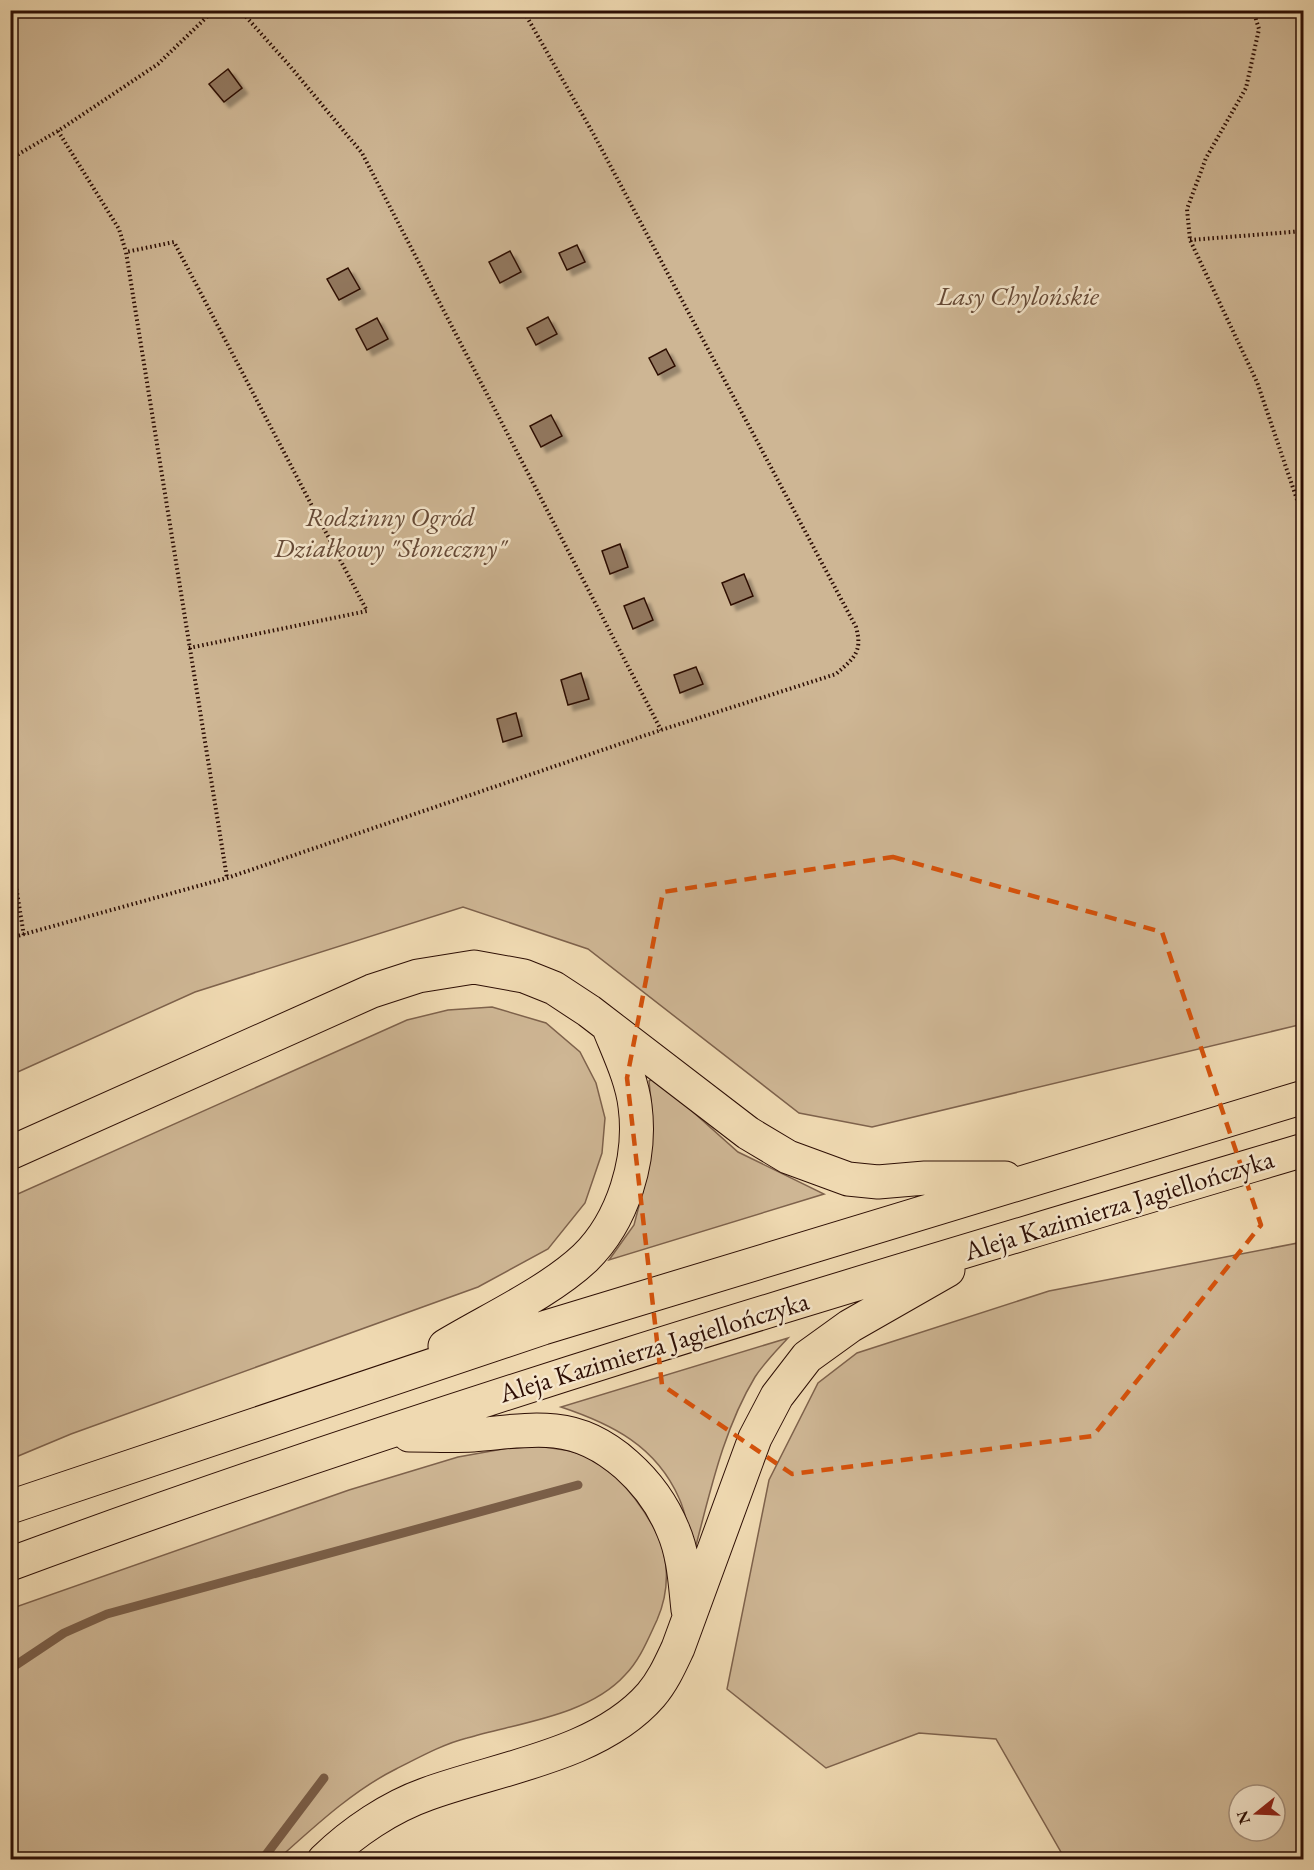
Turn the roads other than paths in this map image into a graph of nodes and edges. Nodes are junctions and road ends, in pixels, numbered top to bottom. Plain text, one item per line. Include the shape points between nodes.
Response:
1 (609, 1028) junction
2 (1304, 1097) edge
3 (1304, 1150) edge
4 (10, 1153) edge
5 (1040, 1178) junction
6 (996, 1242) junction
7 (394, 1376) junction
8 (377, 1436) junction
9 (10, 1507) edge
10 (10, 1564) edge
11 (689, 1614) junction
12 (324, 1860) edge

1 - 4 highway via 554,988 524,976 474,967 418,975 372,991
1 - 5 highway via 748,1133 788,1157 820,1170 848,1179 879,1182
1 - 7 highway via 636,1107 627,1188 611,1226 585,1258 555,1281
2 - 5 highway, Aleja Kazimierza Jagiellończyka
3 - 6 highway, Aleja Kazimierza Jagiellończyka
5 - 7 highway, Aleja Kazimierza Jagiellończyka
6 - 8 highway, Aleja Kazimierza Jagiellończyka via 580,1369
6 - 11 highway via 850,1326 807,1357 777,1396 754,1438
7 - 9 highway, Aleja Kazimierza Jagiellończyka
8 - 10 highway, Aleja Kazimierza Jagiellończyka
8 - 11 highway via 474,1435 522,1429 558,1431 594,1442 627,1466 651,1491 673,1529
11 - 12 highway via 666,1675 636,1710 564,1750 417,1798 343,1842

